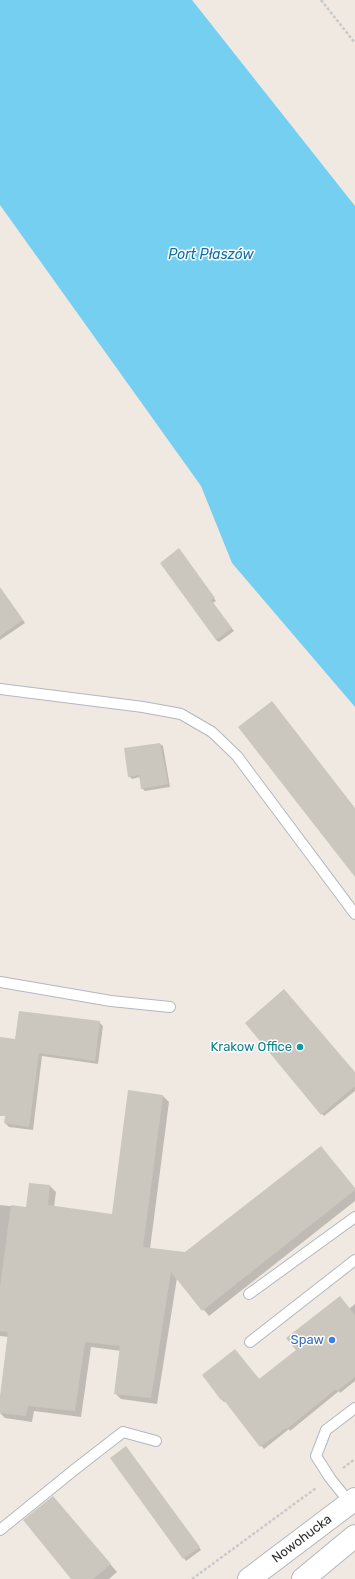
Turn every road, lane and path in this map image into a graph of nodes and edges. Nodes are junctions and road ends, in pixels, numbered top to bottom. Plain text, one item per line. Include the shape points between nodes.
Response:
1 (321, 0) edge
2 (355, 43) edge
3 (0, 689) edge
4 (355, 914) edge
5 (0, 982) edge
6 (170, 1007) dead end
7 (355, 1217) edge
8 (355, 1260) edge
9 (249, 1294) dead end
10 (250, 1342) dead end
11 (355, 1408) edge
12 (156, 1441) dead end
13 (355, 1459) edge
14 (330, 1478) junction
15 (352, 1501) edge
16 (0, 1530) edge
17 (355, 1536) edge
18 (192, 1579) edge
19 (250, 1579) edge
20 (303, 1579) edge

1 - 2 path
3 - 4 lane via 142,706 181,714 212,732 237,756
5 - 6 lane via 110,1001
7 - 9 lane
8 - 10 lane
11 - 14 lane via 326,1430 316,1456
12 - 16 lane via 123,1432
13 - 14 path
14 - 15 lane
14 - 18 path
15 - 19 main road, Nowohucka
17 - 20 main road

